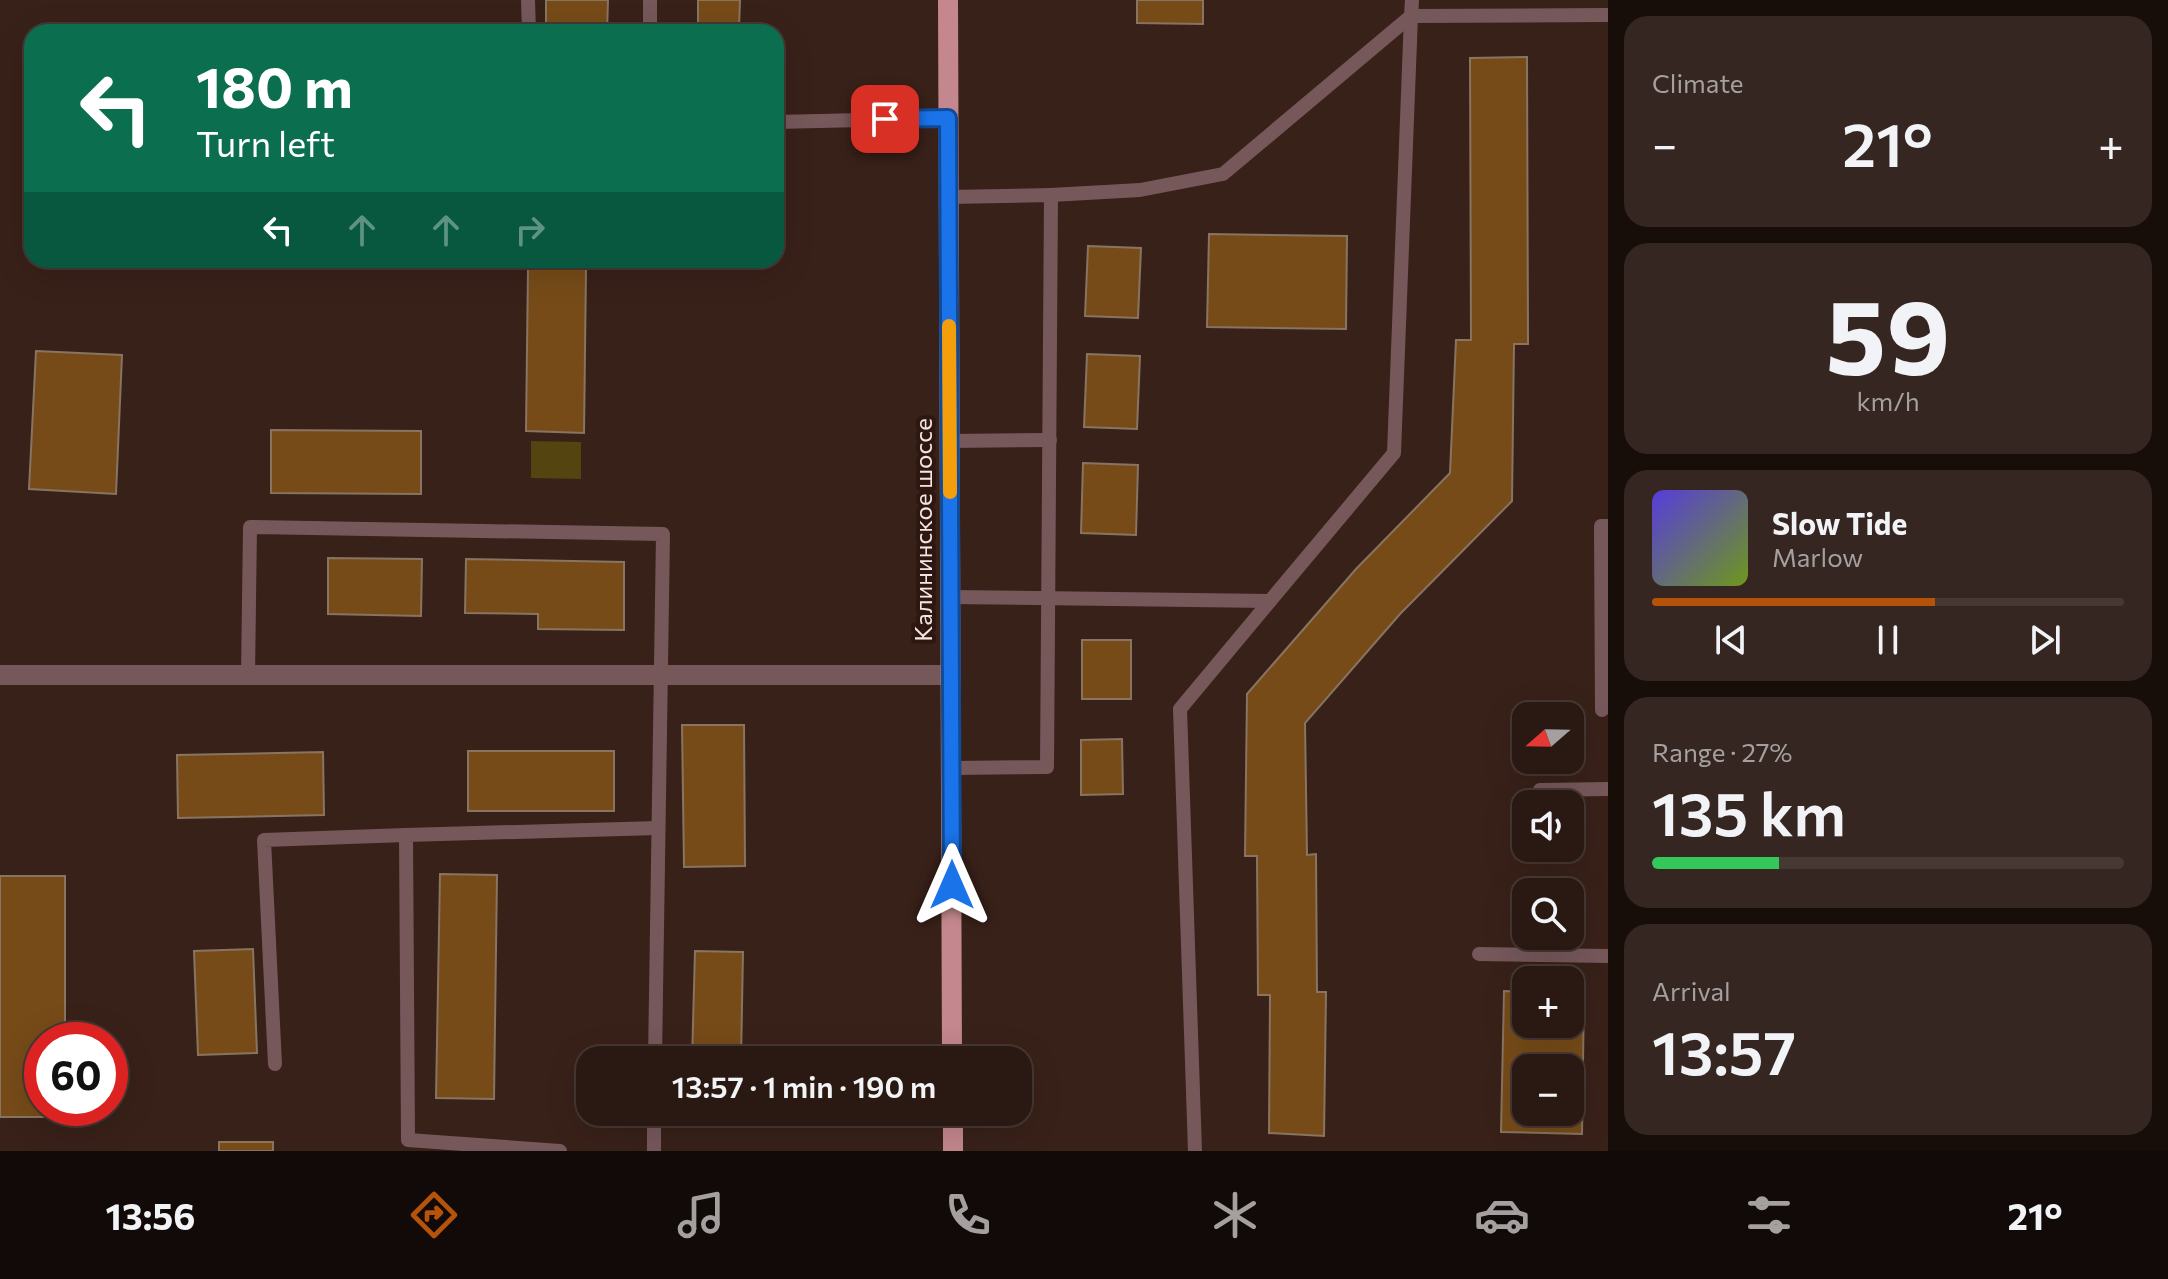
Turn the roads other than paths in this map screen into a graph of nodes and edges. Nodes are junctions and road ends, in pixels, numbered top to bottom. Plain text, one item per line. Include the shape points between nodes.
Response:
1 (528, 0) edge
2 (650, 0) edge
3 (948, 0) edge
4 (1412, 0) edge
5 (1608, 15) edge
6 (1411, 16) junction
7 (529, 24) edge
8 (650, 24) edge
9 (948, 118) junction
10 (784, 122) edge
11 (1051, 195) junction
12 (949, 197) junction
13 (1050, 440) junction
14 (949, 441) junction
15 (1608, 526) edge
16 (950, 597) junction
17 (1049, 598) junction
18 (1270, 601) junction
19 (0, 675) edge
20 (248, 675) junction
21 (661, 675) junction
22 (951, 675) junction
23 (1602, 710) dead end
24 (951, 768) junction
25 (1608, 789) edge
26 (1540, 790) dead end
27 (658, 828) junction
28 (406, 835) junction
29 (1479, 954) dead end
30 (1608, 956) edge
31 (655, 1046) edge
32 (952, 1046) edge
33 (275, 1064) dead end
34 (654, 1126) edge
35 (953, 1126) edge
36 (560, 1151) edge
37 (654, 1151) edge
38 (953, 1151) edge
39 (1195, 1151) edge

1 - 7 lane
2 - 8 lane
3 - 9 main road, Калининское шоссе
4 - 6 lane
5 - 6 lane
6 - 11 lane via 1223,174 1140,190
6 - 18 lane via 1394,453
9 - 10 lane
9 - 12 main road, Калининское шоссе
11 - 12 lane
11 - 13 lane
12 - 14 main road, Калининское шоссе
13 - 14 lane
13 - 17 lane
14 - 16 main road, Калининское шоссе
15 - 23 lane via 1601,526
16 - 17 lane
16 - 22 main road, Калининское шоссе
17 - 18 lane
17 - 24 lane via 1047,767
18 - 39 lane via 1180,709
19 - 20 street
20 - 21 street
20 - 21 lane via 250,527 663,534
21 - 22 street
21 - 27 lane
22 - 24 main road, Калининское шоссе
24 - 32 main road, Калининское шоссе
25 - 26 lane
27 - 28 lane
27 - 31 lane
28 - 33 lane via 264,840
28 - 36 lane via 408,1140
29 - 30 lane
34 - 37 lane
35 - 38 main road

